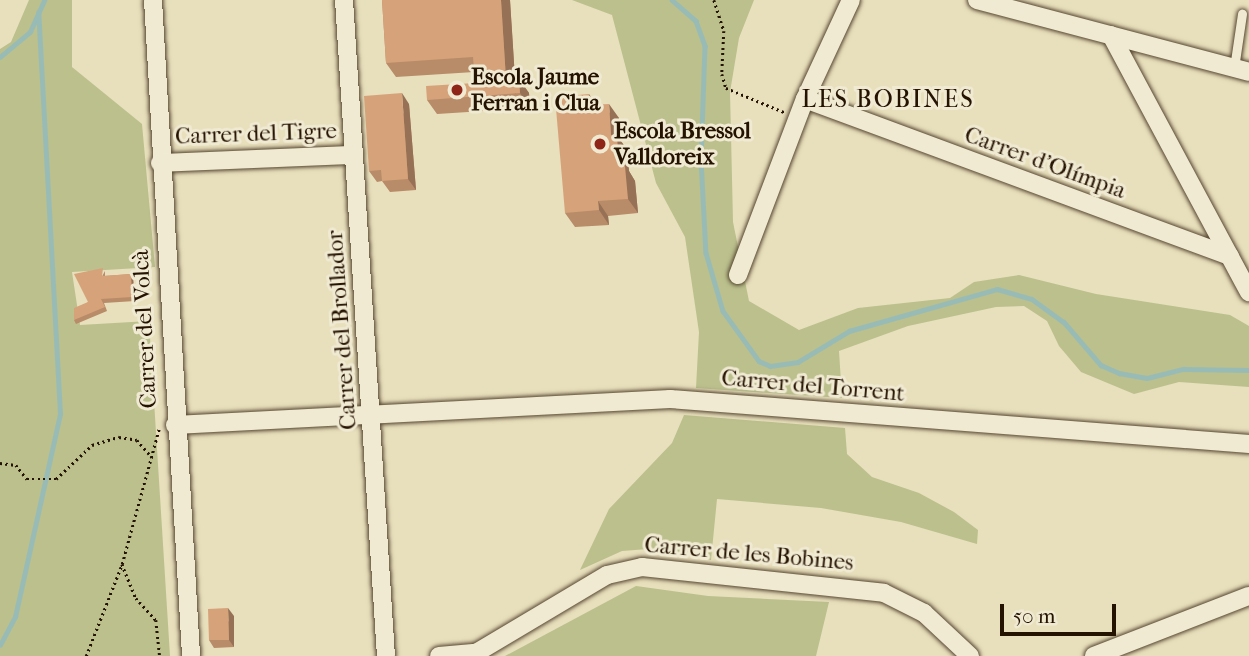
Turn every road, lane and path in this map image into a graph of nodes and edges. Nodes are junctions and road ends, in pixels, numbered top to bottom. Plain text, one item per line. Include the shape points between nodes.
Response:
1 (153, 0) edge
2 (344, 0) edge
3 (713, 0) edge
4 (851, 0) edge
5 (977, 0) edge
6 (1242, 15) dead end
7 (1111, 35) junction
8 (1242, 70) edge
9 (805, 99) junction
10 (798, 118) junction
11 (353, 155) junction
12 (160, 163) junction
13 (1230, 256) junction
14 (738, 275) dead end
15 (1249, 292) edge
16 (373, 414) junction
17 (175, 425) junction
18 (1249, 444) edge
19 (0, 463) edge
20 (150, 471) junction
21 (122, 564) junction
22 (1249, 596) edge
23 (86, 656) edge
24 (160, 656) edge
25 (191, 656) edge
26 (386, 656) edge
27 (439, 656) edge
28 (970, 656) edge
29 (1094, 656) edge

1 - 12 street, Carrer del Volcà
2 - 11 street, Carrer del Brollador
3 - 10 path via 724,31 722,74 726,88
4 - 9 street
5 - 7 street
6 - 8 lane
7 - 8 street
7 - 13 street
9 - 10 street
9 - 13 street, Carrer d'Olímpia
10 - 14 street
11 - 12 street, Carrer del Tigre
11 - 16 street, Carrer del Brollador
12 - 17 street, Carrer del Volcà
13 - 15 street
16 - 17 street, Carrer del Torrent
16 - 18 street, Carrer del Torrent via 670,399
16 - 26 street, Carrer del Brollador
17 - 20 path via 159,428
17 - 25 street, Carrer del Volcà
19 - 20 path via 16,465 27,479 56,479 92,445 119,438 137,440 152,458
20 - 21 path
21 - 23 path
21 - 24 path via 136,598 156,620
22 - 29 street
27 - 28 street, Carrer de les Bobines via 476,653 607,575 642,567 884,593 924,613

